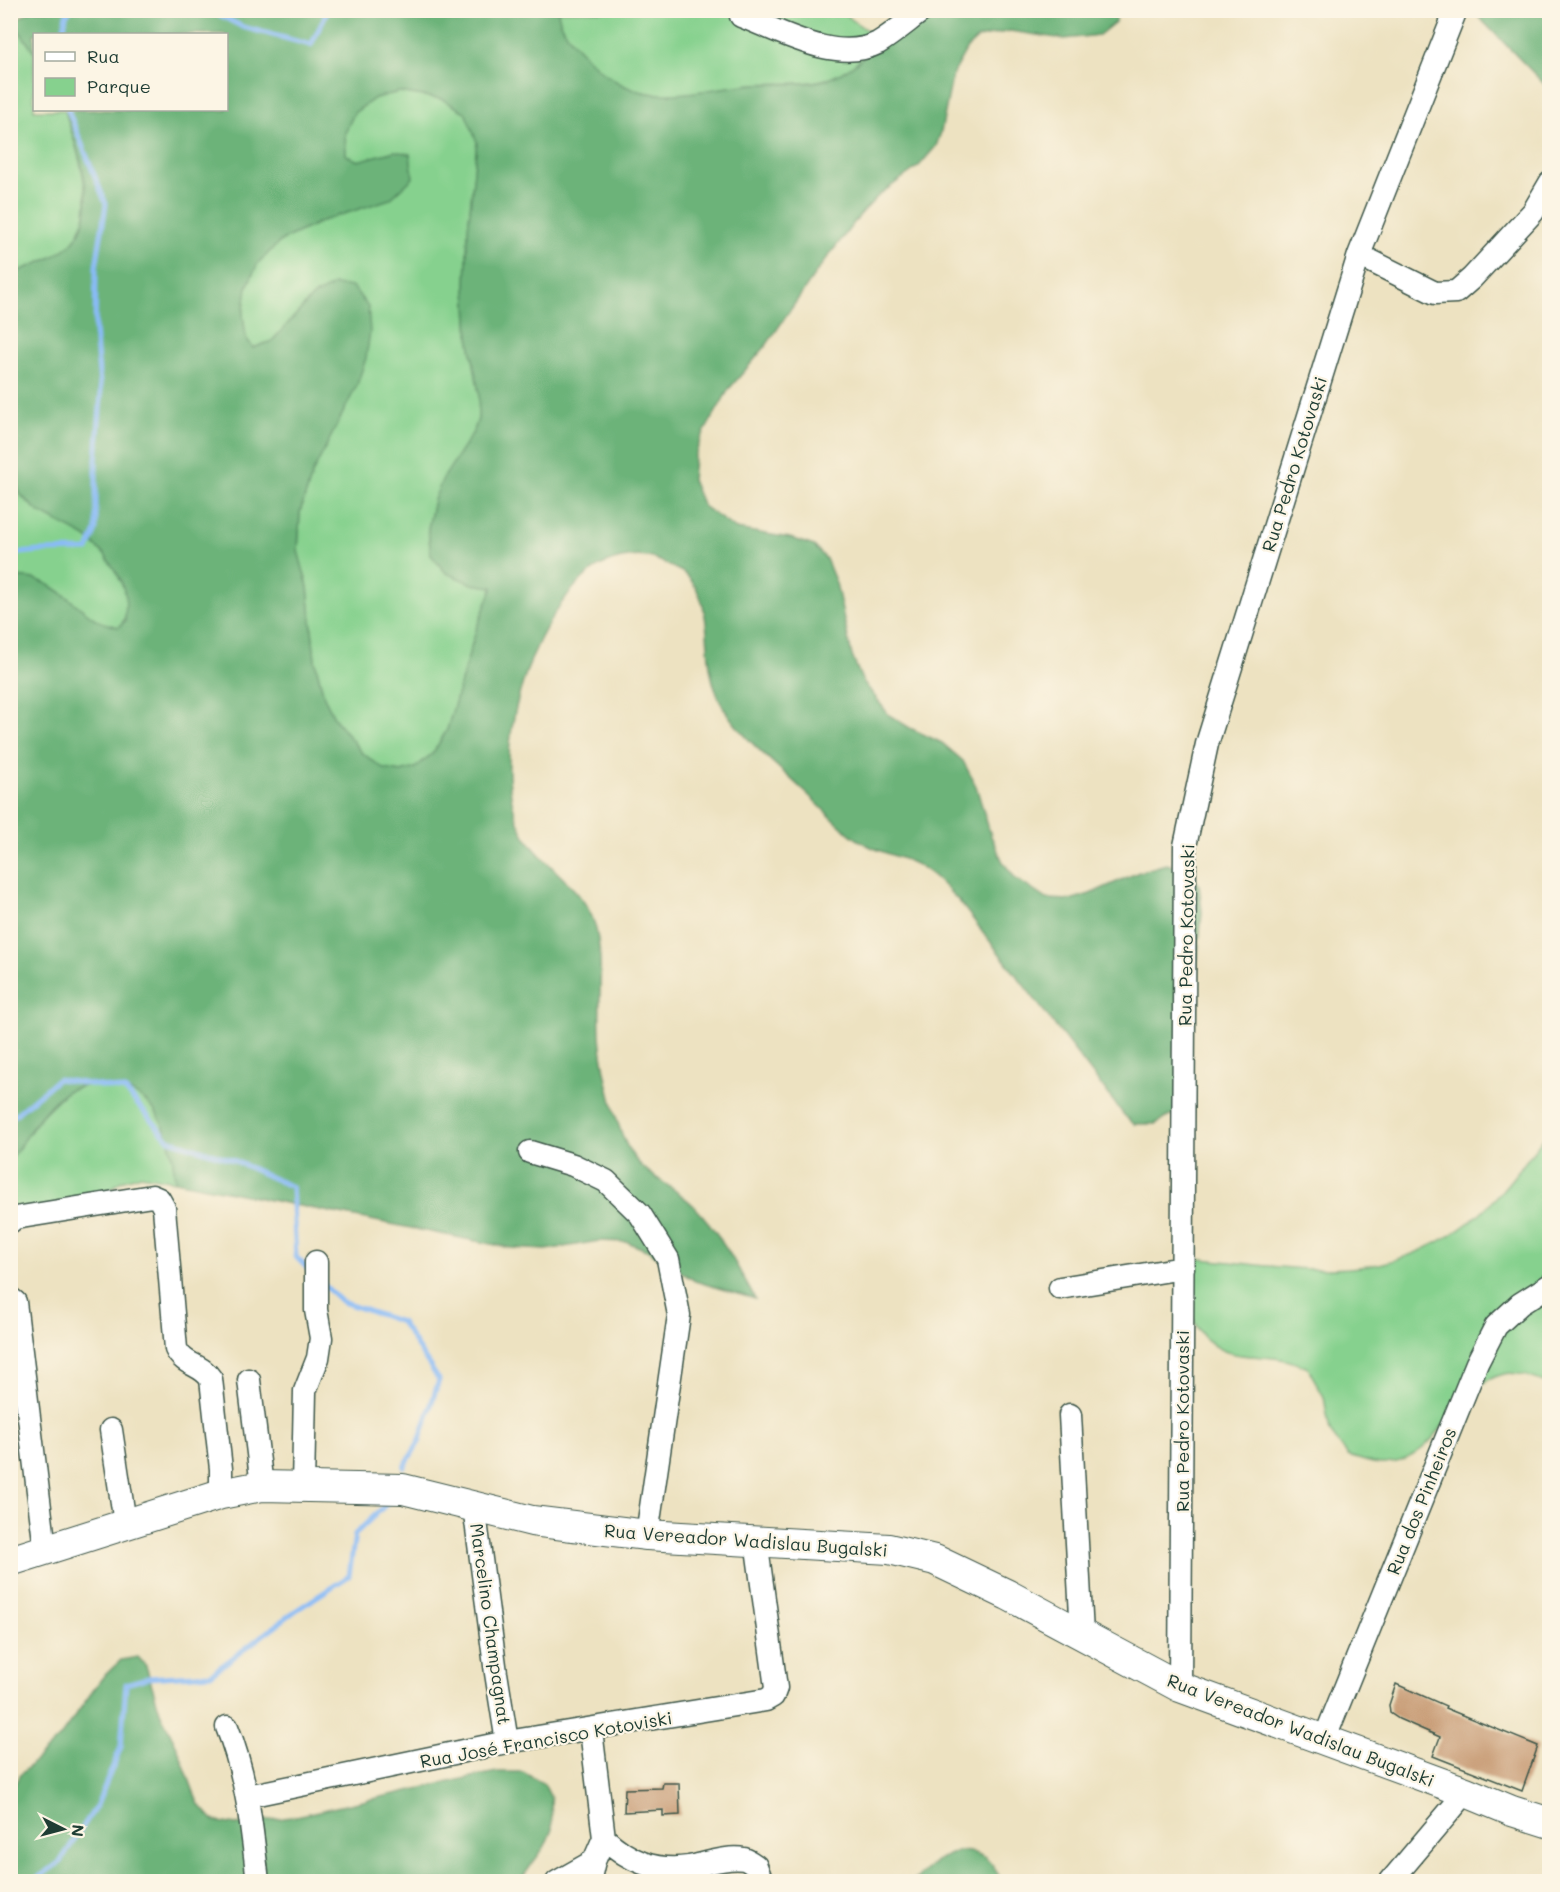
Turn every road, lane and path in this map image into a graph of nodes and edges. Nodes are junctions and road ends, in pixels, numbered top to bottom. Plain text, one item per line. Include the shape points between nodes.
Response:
1 (923, 10) edge
2 (1456, 10) edge
3 (741, 16) dead end
4 (1550, 183) edge
5 (1359, 255) junction
6 (530, 1152) dead end
7 (10, 1221) edge
8 (316, 1262) dead end
9 (1183, 1268) junction
10 (1550, 1285) edge
11 (1060, 1288) dead end
12 (10, 1298) edge
13 (249, 1380) dead end
14 (1070, 1415) dead end
15 (111, 1430) dead end
16 (262, 1486) junction
17 (303, 1486) junction
18 (221, 1494) junction
19 (474, 1506) junction
20 (125, 1523) junction
21 (647, 1535) junction
22 (756, 1540) junction
23 (45, 1549) junction
24 (10, 1561) edge
25 (1082, 1634) junction
26 (1180, 1687) junction
27 (227, 1727) dead end
28 (591, 1730) junction
29 (1324, 1740) junction
30 (507, 1742) junction
31 (1466, 1792) junction
32 (248, 1796) junction
33 (1550, 1823) edge
34 (604, 1838) junction
35 (591, 1871) edge
36 (258, 1881) edge
37 (557, 1881) edge
38 (762, 1881) edge
39 (1390, 1881) edge

1 - 3 street via 876,44 848,50 825,49
2 - 5 street, Rua Pedro Kotovaski
4 - 5 street via 1533,212 1456,292 1435,293
5 - 9 street, Rua Pedro Kotovaski via 1208,744 1185,846
6 - 21 street via 573,1165 606,1181 640,1214 668,1259 679,1315
7 - 18 street via 152,1196 159,1199 164,1208 176,1349 180,1358 211,1379
8 - 17 street via 316,1310 321,1338 305,1391
9 - 11 street
9 - 26 street, Rua Pedro Kotovaski
10 - 29 street, Rua dos Pinheiros via 1520,1304 1496,1326
12 - 23 street via 15,1302
13 - 16 street
14 - 25 street
15 - 20 street
16 - 17 main road, Rua Vereador Wadislau Bugalski
16 - 18 main road, Rua Vereador Wadislau Bugalski
17 - 19 main road, Rua Vereador Wadislau Bugalski via 403,1489
18 - 20 main road, Rua Vereador Wadislau Bugalski
19 - 21 main road, Rua Vereador Wadislau Bugalski via 532,1521
19 - 30 street, Marcelino Champagnat
20 - 23 main road, Rua Vereador Wadislau Bugalski
21 - 22 main road, Rua Vereador Wadislau Bugalski
22 - 25 main road, Rua Vereador Wadislau Bugalski via 889,1549 935,1560
22 - 28 street, Rua José Francisco Kotoviski via 776,1688 773,1696
23 - 24 main road, Rua Vereador Wadislau Bugalski
25 - 26 main road, Rua Vereador Wadislau Bugalski
26 - 29 main road, Rua Vereador Wadislau Bugalski
27 - 32 street
28 - 30 street, Rua José Francisco Kotoviski
28 - 34 street
29 - 31 main road, Rua Vereador Wadislau Bugalski
30 - 32 street, Rua José Francisco Kotoviski
31 - 33 main road, Rua Vereador Wadislau Bugalski
31 - 39 street
32 - 36 street
34 - 35 street
34 - 38 street via 630,1859 654,1867 744,1859 756,1866
35 - 37 street

